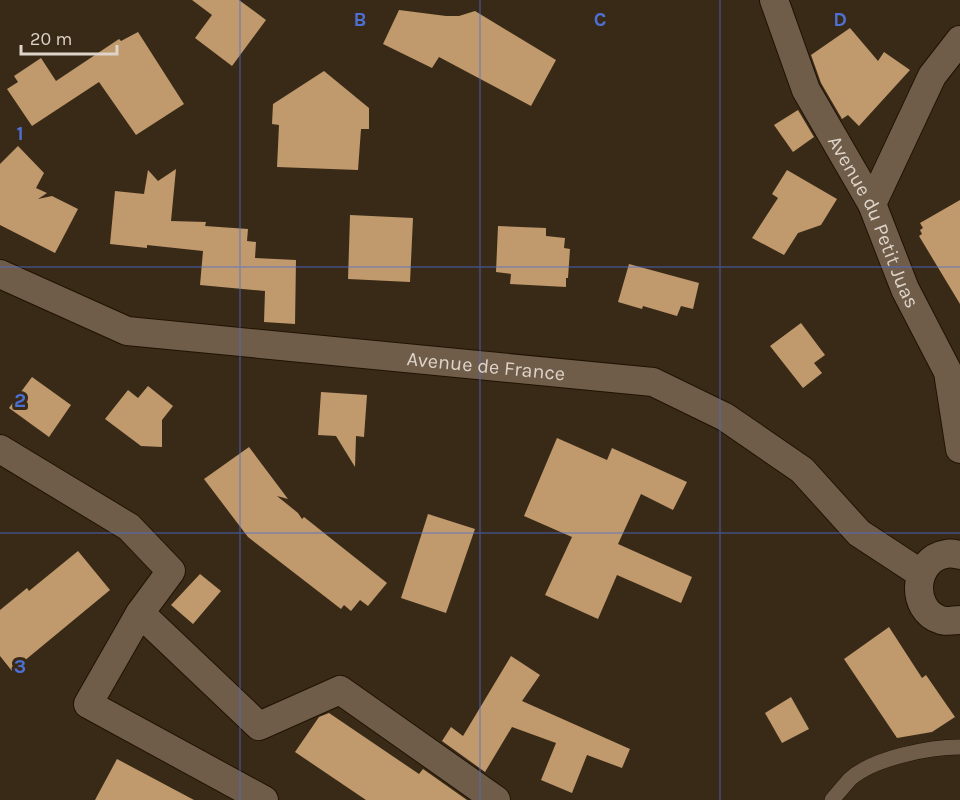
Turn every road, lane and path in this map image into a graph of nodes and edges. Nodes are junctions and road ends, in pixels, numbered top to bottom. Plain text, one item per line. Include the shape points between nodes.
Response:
1 (774, 0) edge
2 (960, 40) edge
3 (872, 204) junction
4 (0, 274) edge
5 (0, 449) edge
6 (960, 449) edge
7 (960, 555) edge
8 (920, 573) junction
9 (140, 613) junction
10 (960, 620) edge
11 (960, 747) edge
12 (264, 800) edge
13 (496, 800) edge
14 (832, 800) edge

1 - 3 street, Avenue du Petit Juas via 806,90
2 - 3 street via 932,76
3 - 6 street, Avenue du Petit Juas via 905,289 948,372
4 - 8 street, Avenue de France via 127,332 653,382 725,417 802,470 859,533
5 - 9 street via 129,526 171,571
7 - 8 street via 945,554 928,562
8 - 10 street via 918,593 926,610 941,620
9 - 12 street via 88,704
9 - 13 street via 259,726 340,690
11 - 14 lane via 889,758 852,778

